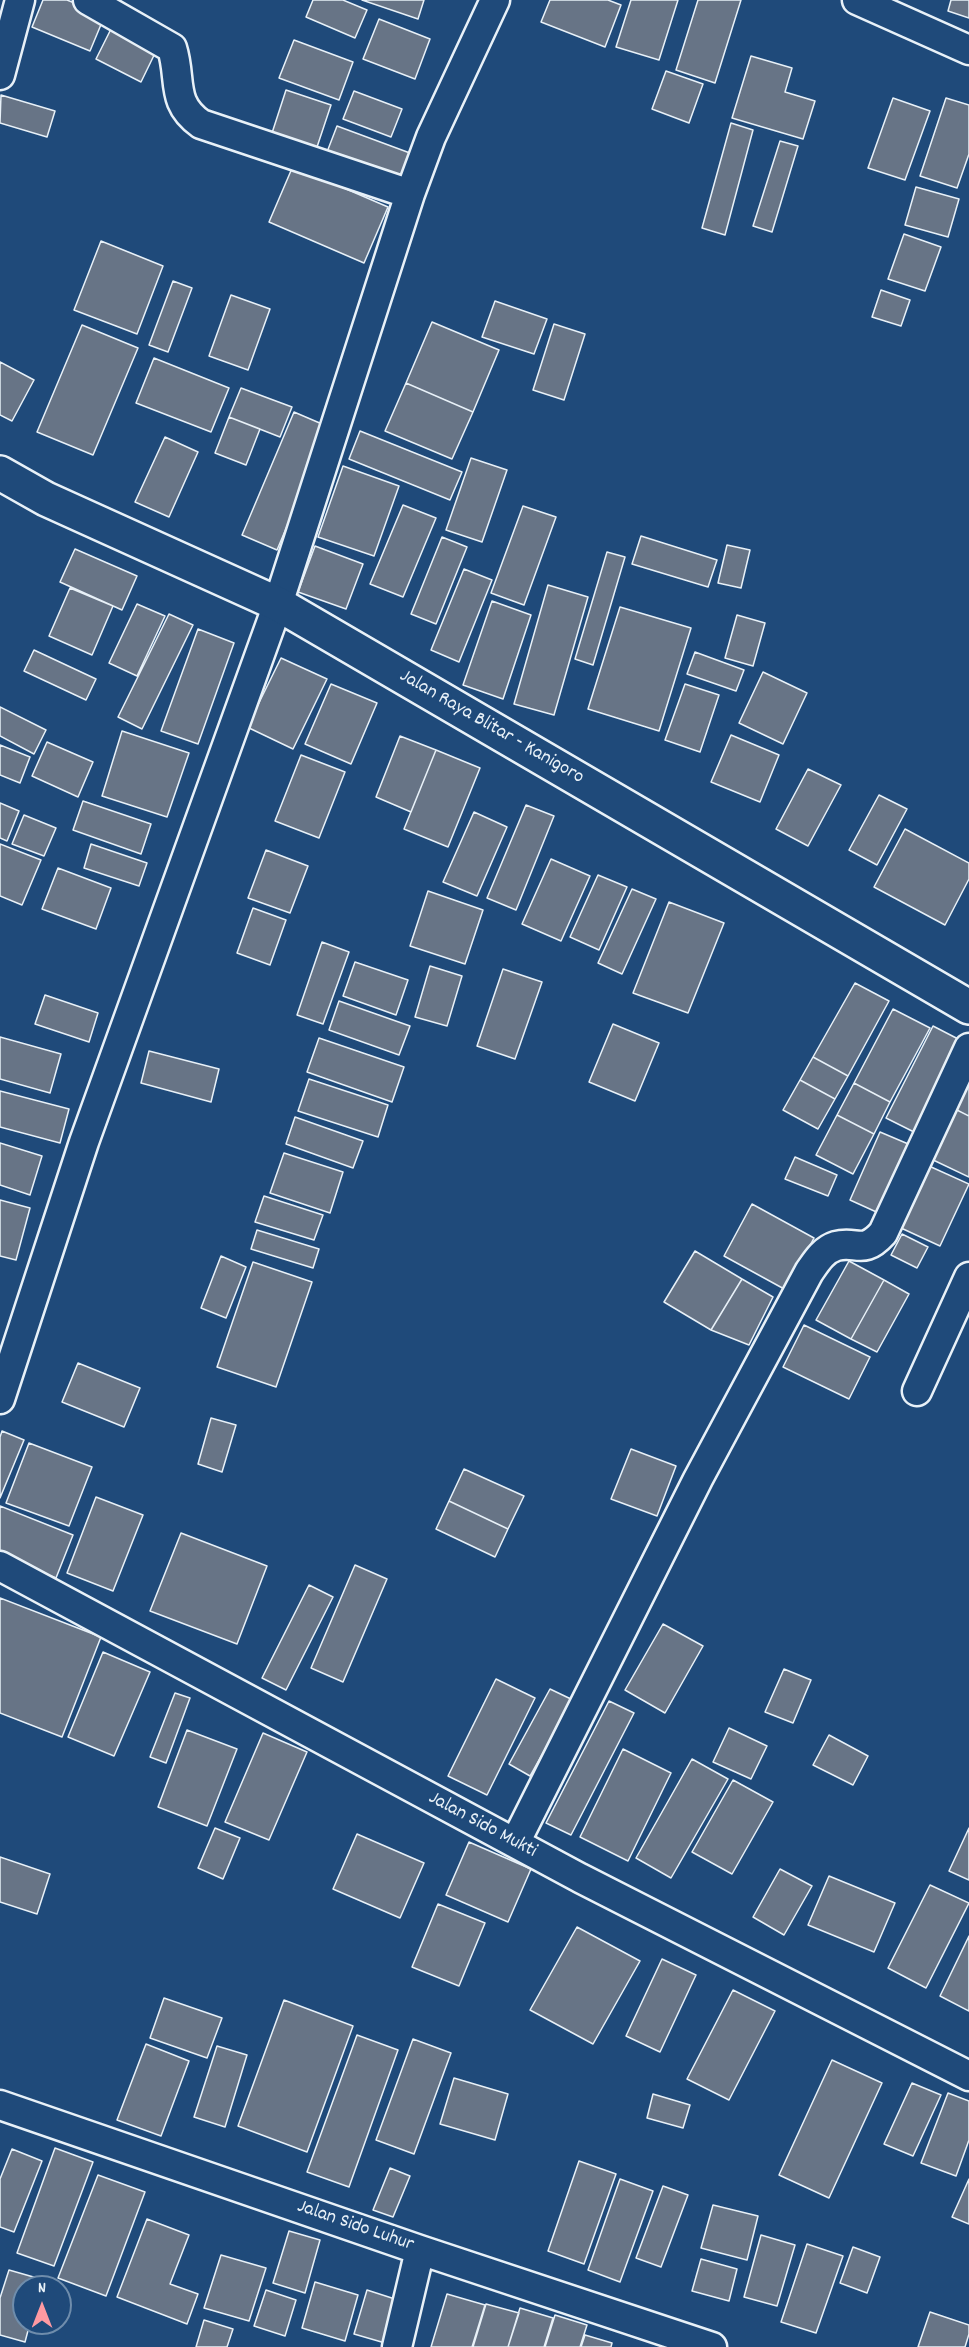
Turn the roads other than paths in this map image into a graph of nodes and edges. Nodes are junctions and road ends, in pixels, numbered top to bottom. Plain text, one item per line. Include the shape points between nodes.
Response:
1 (20, 0) edge
2 (88, 0) edge
3 (495, 0) edge
4 (858, 0) edge
5 (969, 50) edge
6 (0, 75) edge
7 (410, 194) junction
8 (0, 473) edge
9 (278, 604) junction
10 (969, 1007) edge
11 (969, 1048) edge
12 (969, 1277) edge
13 (917, 1391) dead end
14 (0, 1399) edge
15 (0, 1566) edge
16 (515, 1843) junction
17 (969, 2076) edge
18 (0, 2105) edge
19 (420, 2250) junction
20 (397, 2347) edge
21 (712, 2347) edge

1 - 6 street
2 - 7 street via 172,48 182,106 201,124
3 - 7 street via 431,137
4 - 5 street
7 - 9 street
8 - 9 main road, Jalan Raya Blitar - Kanigoro via 46,499
9 - 10 main road, Jalan Raya Blitar - Kanigoro
9 - 14 street via 84,1142
11 - 16 street via 883,1233 874,1243 860,1247 836,1246 821,1255 809,1272 698,1479
12 - 13 street
15 - 16 street, Jalan Sido Mukti
16 - 17 street, Jalan Sido Mukti
18 - 19 street, Jalan Sido Luhur
19 - 20 street
19 - 21 street, Jalan Sido Luhur

